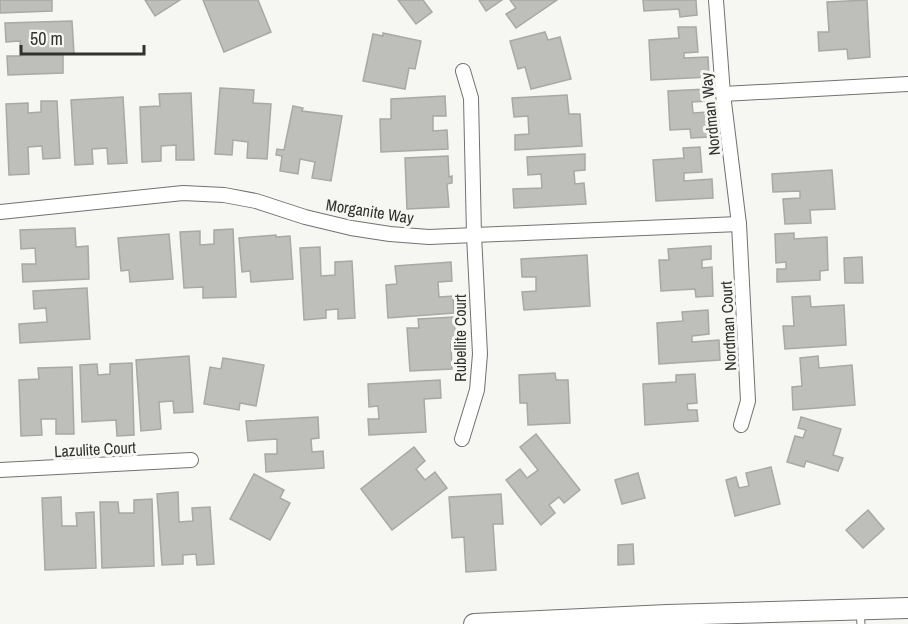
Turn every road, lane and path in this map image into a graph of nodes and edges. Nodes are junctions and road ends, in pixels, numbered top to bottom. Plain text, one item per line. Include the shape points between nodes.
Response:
1 (716, 0) edge
2 (463, 71) dead end
3 (908, 84) edge
4 (723, 94) junction
5 (0, 212) edge
6 (739, 224) junction
7 (474, 236) junction
8 (741, 424) dead end
9 (462, 439) dead end
10 (191, 460) dead end
11 (0, 470) edge
12 (908, 608) edge
13 (861, 617) edge
14 (667, 619) edge
15 (474, 624) edge

1 - 4 street, Nordman Way
2 - 7 street, Rubellite Court via 471,98
3 - 4 street
4 - 6 street, Nordman Way
5 - 7 street, Morganite Way via 155,195 214,194 256,201 351,228 429,237
6 - 7 street, Morganite Way
6 - 8 street, Nordman Court via 748,401
7 - 9 street, Rubellite Court via 480,354 477,390
10 - 11 street, Lazulite Court
12 - 13 main road
13 - 14 main road
14 - 15 main road

